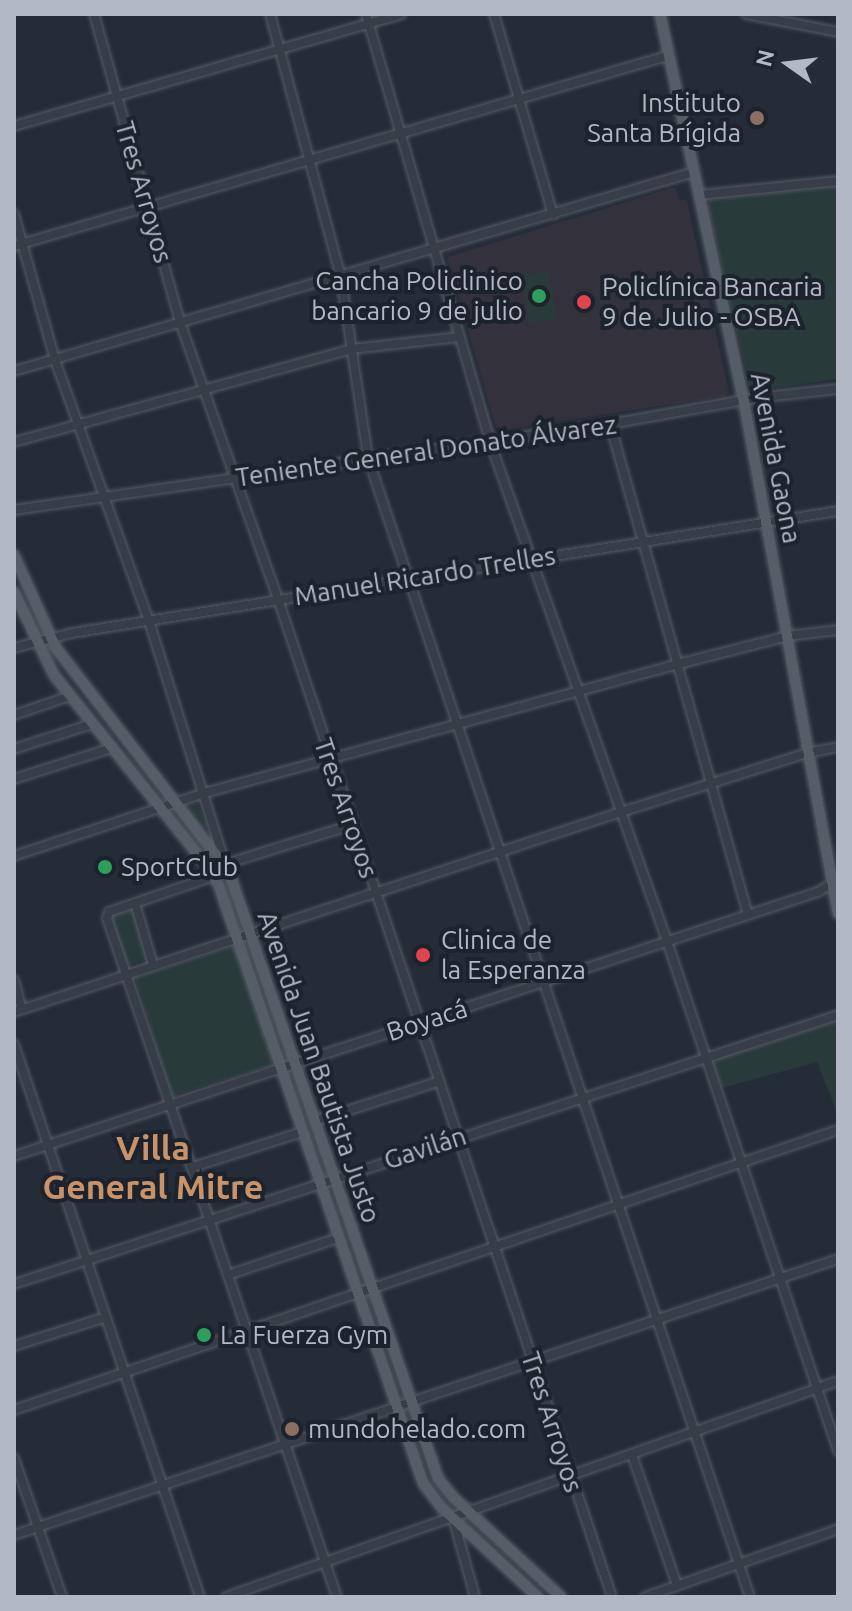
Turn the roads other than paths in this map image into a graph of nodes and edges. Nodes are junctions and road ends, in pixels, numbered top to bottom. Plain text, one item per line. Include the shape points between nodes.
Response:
1 (94, 14) edge
2 (270, 14) edge
3 (401, 14) edge
4 (494, 14) edge
5 (660, 14) edge
6 (746, 14) edge
7 (367, 19) edge
8 (838, 24) edge
9 (821, 28) junction
10 (838, 32) edge
11 (279, 48) junction
12 (670, 55) junction
13 (116, 96) junction
14 (520, 98) junction
15 (14, 126) edge
16 (400, 134) junction
17 (309, 159) junction
18 (694, 172) junction
19 (838, 181) edge
20 (699, 195) junction
21 (147, 205) junction
22 (14, 214) edge
23 (553, 214) junction
24 (18, 245) edge
25 (435, 250) junction
26 (341, 277) junction
27 (181, 325) junction
28 (459, 337) junction
29 (351, 349) junction
30 (55, 360) junction
31 (14, 371) edge
32 (838, 389) edge
33 (204, 390) junction
34 (744, 402) junction
35 (610, 424) junction
36 (79, 427) junction
37 (14, 442) edge
38 (490, 442) junction
39 (368, 458) junction
40 (236, 479) junction
41 (105, 497) junction
42 (14, 510) edge
43 (838, 511) edge
44 (765, 520) junction
45 (644, 540) junction
46 (14, 555) edge
47 (531, 558) junction
48 (408, 578) junction
49 (14, 592) edge
50 (278, 599) junction
51 (149, 621) junction
52 (838, 630) edge
53 (788, 636) junction
54 (51, 638) junction
55 (38, 643) junction
56 (14, 648) edge
57 (678, 664) junction
58 (579, 692) junction
59 (70, 696) junction
60 (14, 715) edge
61 (92, 724) junction
62 (456, 725) junction
63 (838, 747) edge
64 (111, 748) junction
65 (14, 749) edge
66 (807, 753) junction
67 (329, 759) junction
68 (14, 779) edge
69 (712, 784) junction
70 (204, 793) junction
71 (176, 803) junction
72 (161, 808) junction
73 (621, 812) junction
74 (352, 825) junction
75 (499, 853) junction
76 (14, 856) edge
77 (225, 864) junction
78 (214, 876) junction
79 (835, 882) edge
80 (375, 894) junction
81 (135, 903) junction
82 (838, 913) edge
83 (748, 915) junction
84 (251, 934) junction
85 (237, 939) junction
86 (667, 941) junction
87 (153, 965) junction
88 (125, 974) junction
89 (14, 980) edge
90 (543, 982) junction
91 (18, 1010) edge
92 (838, 1015) edge
93 (420, 1022) junction
94 (14, 1044) edge
95 (706, 1057) junction
96 (296, 1063) junction
97 (280, 1068) junction
98 (440, 1081) junction
99 (581, 1097) junction
100 (170, 1105) junction
101 (315, 1121) junction
102 (838, 1130) edge
103 (302, 1132) junction
104 (459, 1137) junction
105 (48, 1144) junction
106 (14, 1156) edge
107 (742, 1162) junction
108 (193, 1167) junction
109 (334, 1178) junction
110 (319, 1183) junction
111 (618, 1205) junction
112 (210, 1219) junction
113 (338, 1238) junction
114 (494, 1247) junction
115 (838, 1259) edge
116 (87, 1260) junction
117 (228, 1275) junction
118 (780, 1278) junction
119 (14, 1284) edge
120 (370, 1288) junction
121 (358, 1292) junction
122 (106, 1317) junction
123 (657, 1319) junction
124 (247, 1330) junction
125 (14, 1346) edge
126 (533, 1361) junction
127 (124, 1371) junction
128 (838, 1381) edge
129 (817, 1388) junction
130 (409, 1403) junction
131 (396, 1407) junction
132 (14, 1410) edge
133 (694, 1433) junction
134 (283, 1445) junction
135 (838, 1451) edge
136 (632, 1455) junction
137 (14, 1458) edge
138 (571, 1476) junction
139 (163, 1484) junction
140 (469, 1512) junction
141 (453, 1518) junction
142 (38, 1526) junction
143 (838, 1529) edge
144 (14, 1535) edge
145 (325, 1562) junction
146 (738, 1564) junction
147 (677, 1585) junction
148 (62, 1597) edge
149 (200, 1597) edge
150 (226, 1597) edge
151 (337, 1597) edge
152 (475, 1597) edge
153 (538, 1597) edge
154 (561, 1597) edge
155 (612, 1597) edge
156 (645, 1597) edge
157 (750, 1597) edge

1 - 13 street, Tres Arroyos
2 - 11 street
3 - 7 street
4 - 14 street
5 - 12 main road, Avenida Gaona
6 - 9 street
7 - 11 street
7 - 16 street
8 - 9 street
9 - 10 street
11 - 13 street
11 - 17 street
12 - 14 street
12 - 18 main road, Avenida Gaona
13 - 15 street
13 - 21 street, Tres Arroyos
14 - 16 street
14 - 23 street
16 - 17 street
16 - 25 street
17 - 21 street
17 - 26 street
18 - 20 main road, Avenida Gaona
18 - 23 street
19 - 20 street
20 - 34 main road, Avenida Gaona
21 - 24 street
21 - 27 street, Tres Arroyos
22 - 24 street
23 - 25 street
24 - 30 street
25 - 26 street
25 - 28 street
26 - 27 street
26 - 29 street
27 - 30 street
27 - 33 street, Tres Arroyos
28 - 29 street
28 - 38 street
29 - 33 street
29 - 39 street
30 - 31 street
30 - 36 street
32 - 34 street, Teniente General Donato Álvarez
33 - 36 street
33 - 40 street, Tres Arroyos
34 - 35 street, Teniente General Donato Álvarez
34 - 44 main road, Avenida Gaona
35 - 38 street, Teniente General Donato Álvarez
35 - 45 street
36 - 37 street
36 - 41 street
38 - 39 street, Teniente General Donato Álvarez
38 - 47 street
39 - 40 street, Teniente General Donato Álvarez
39 - 48 street
40 - 41 street, Teniente General Donato Álvarez
40 - 50 street, Tres Arroyos
41 - 42 street, Teniente General Donato Álvarez
41 - 51 street
43 - 44 street, Manuel Ricardo Trelles
44 - 45 street, Manuel Ricardo Trelles
44 - 53 main road, Avenida Gaona
45 - 47 street, Manuel Ricardo Trelles
45 - 57 street
46 - 54 main road, Avenida Juan Bautista Justo
47 - 48 street, Manuel Ricardo Trelles
47 - 58 street
48 - 50 street, Manuel Ricardo Trelles
48 - 62 street
49 - 55 main road, Avenida Juan Bautista Justo
50 - 51 street, Manuel Ricardo Trelles
50 - 67 street, Tres Arroyos
51 - 54 street, Manuel Ricardo Trelles
51 - 70 street
52 - 53 street
53 - 57 street
53 - 66 main road, Avenida Gaona
54 - 55 street, Manuel Ricardo Trelles
54 - 71 main road, Avenida Juan Bautista Justo
55 - 56 street, Manuel Ricardo Trelles
55 - 59 main road, Avenida Juan Bautista Justo
57 - 58 street
57 - 69 street
58 - 62 street
58 - 73 street
59 - 60 street
59 - 61 main road, Avenida Juan Bautista Justo
61 - 64 main road, Avenida Juan Bautista Justo
61 - 65 street
62 - 67 street
62 - 75 street
63 - 66 street
64 - 68 street
64 - 72 main road, Avenida Juan Bautista Justo
66 - 69 street
66 - 79 main road, Avenida Gaona
67 - 70 street
67 - 74 street, Tres Arroyos
69 - 73 street
69 - 83 street
70 - 71 street
70 - 77 street
71 - 72 street
71 - 77 main road, Avenida Juan Bautista Justo
72 - 76 street
72 - 78 main road, Avenida Juan Bautista Justo
73 - 75 street
73 - 86 street
74 - 77 street
74 - 80 street, Tres Arroyos
75 - 80 street
75 - 90 street
77 - 84 main road, Avenida Juan Bautista Justo
78 - 81 street
78 - 85 main road, Avenida Juan Bautista Justo
79 - 82 main road, Avenida Gaona
79 - 83 street, Boyacá
80 - 84 street
80 - 93 street, Tres Arroyos
81 - 87 street
81 - 88 street via 109,912 107,918
83 - 86 street, Boyacá
84 - 85 street
84 - 96 main road, Avenida Juan Bautista Justo
85 - 87 street
85 - 97 main road, Avenida Juan Bautista Justo
86 - 90 street, Boyacá
86 - 95 street
87 - 88 street
88 - 91 street
88 - 100 street
89 - 91 street
90 - 93 street, Boyacá
90 - 99 street
92 - 95 street, Gavilán
93 - 96 street, Boyacá
93 - 98 street, Tres Arroyos
94 - 105 street
95 - 99 street, Gavilán
95 - 107 street
96 - 97 street, Boyacá
96 - 101 main road, Avenida Juan Bautista Justo
97 - 100 street, Boyacá
97 - 103 main road, Avenida Juan Bautista Justo
98 - 101 street
98 - 104 street, Tres Arroyos
99 - 104 street, Gavilán
99 - 111 street
100 - 105 street, Boyacá
100 - 108 street
101 - 109 main road, Avenida Juan Bautista Justo
102 - 107 street
103 - 108 street
103 - 110 main road, Avenida Juan Bautista Justo
104 - 109 street, Gavilán
104 - 114 street, Tres Arroyos
105 - 106 street, Boyacá
105 - 116 street
107 - 111 street
107 - 118 street
108 - 112 street
109 - 110 street, Gavilán
109 - 120 main road, Avenida Juan Bautista Justo
110 - 112 street, Gavilán
110 - 113 main road, Avenida Juan Bautista Justo
111 - 114 street
111 - 123 street
112 - 116 street, Gavilán
112 - 117 street
113 - 117 street
113 - 121 main road, Avenida Juan Bautista Justo
114 - 120 street
114 - 126 street, Tres Arroyos
115 - 118 street
116 - 119 street, Gavilán
116 - 122 street
117 - 124 street
118 - 123 street
118 - 129 street
120 - 121 street
120 - 130 main road, Avenida Juan Bautista Justo
121 - 124 street
121 - 131 main road, Avenida Juan Bautista Justo
122 - 125 street
122 - 127 street
123 - 126 street
123 - 133 street
124 - 127 street
124 - 134 street
126 - 130 street
126 - 138 street, Tres Arroyos
127 - 132 street
127 - 139 street
128 - 129 street
129 - 133 street
129 - 135 street
130 - 131 street
130 - 140 main road, Avenida Juan Bautista Justo via 438,1478
131 - 134 street
131 - 141 main road, Avenida Juan Bautista Justo via 423,1483
133 - 136 street
133 - 146 street
134 - 139 street
134 - 145 street
136 - 138 street
136 - 147 street
137 - 142 street
138 - 140 street
138 - 155 street, Tres Arroyos
139 - 142 street
139 - 149 street
140 - 141 street
140 - 154 main road, Avenida Juan Bautista Justo
141 - 145 street
141 - 152 street
141 - 153 main road, Avenida Juan Bautista Justo
142 - 144 street
142 - 148 street
143 - 146 street
145 - 150 street
145 - 151 street
146 - 147 street
146 - 157 street
147 - 156 street

